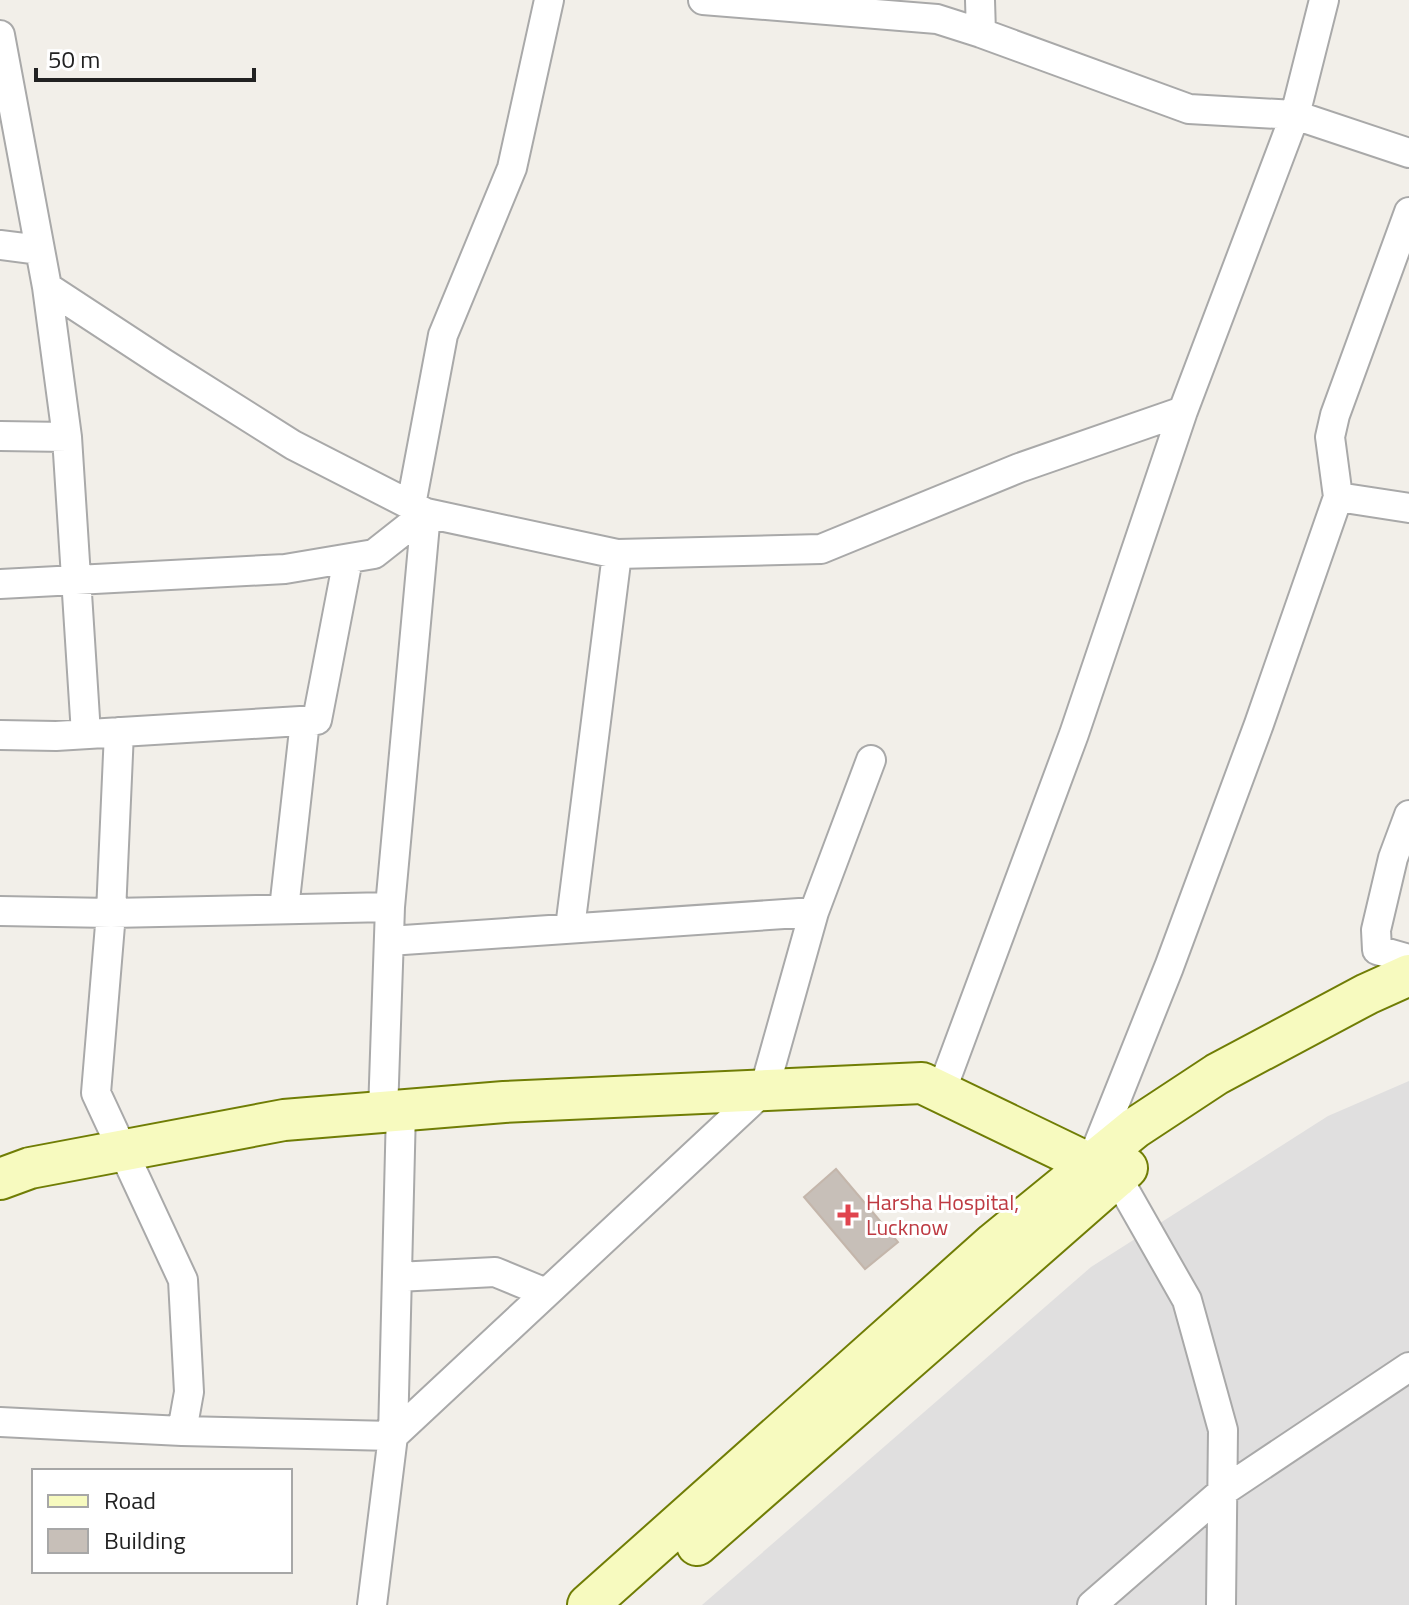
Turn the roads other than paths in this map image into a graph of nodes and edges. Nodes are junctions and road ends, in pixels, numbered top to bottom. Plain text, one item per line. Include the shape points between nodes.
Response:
1 (549, 0) edge
2 (703, 0) edge
3 (980, 0) edge
4 (1324, 0) edge
5 (839, 5) edge
6 (981, 33) junction
7 (0, 35) edge
8 (1295, 115) junction
9 (1409, 153) edge
10 (1409, 212) edge
11 (0, 245) edge
12 (40, 250) junction
13 (47, 287) junction
14 (1183, 411) junction
15 (0, 436) edge
16 (67, 437) junction
17 (1338, 497) junction
18 (1409, 508) edge
19 (419, 509) junction
20 (617, 554) junction
21 (348, 559) junction
22 (77, 580) junction
23 (0, 584) edge
24 (305, 721) junction
25 (119, 732) junction
26 (86, 734) junction
27 (0, 735) edge
28 (871, 760) dead end
29 (1409, 815) edge
30 (390, 907) junction
31 (284, 909) junction
32 (0, 911) edge
33 (814, 912) junction
34 (111, 913) junction
35 (570, 928) junction
36 (389, 941) junction
37 (1409, 959) edge
38 (1409, 975) edge
39 (1409, 1004) edge
40 (764, 1090) junction
41 (941, 1092) junction
42 (392, 1111) junction
43 (124, 1150) junction
44 (1104, 1171) junction
45 (0, 1179) edge
46 (397, 1277) junction
47 (546, 1293) junction
48 (1409, 1367) edge
49 (0, 1422) edge
50 (182, 1431) junction
51 (393, 1436) junction
52 (1222, 1492) junction
53 (372, 1605) edge
54 (588, 1605) edge
55 (628, 1605) edge
56 (1092, 1605) edge
57 (1221, 1605) edge

1 - 19 street via 512,168 443,335
2 - 5 street
3 - 6 street
4 - 8 street
5 - 6 street via 937,19
6 - 8 street via 1189,109
7 - 12 street
8 - 9 street
8 - 14 street
10 - 17 street via 1335,415 1330,437
11 - 12 street
12 - 13 street
13 - 16 street
13 - 19 street via 293,445
14 - 20 street via 1019,468 821,549
14 - 41 street via 1074,734
15 - 16 street
16 - 22 street
17 - 18 street
17 - 44 street via 1169,967
19 - 20 street
19 - 21 street via 374,554
19 - 30 street
20 - 35 street
21 - 22 street via 285,569
21 - 24 street via 317,720
22 - 23 street
22 - 26 street
24 - 25 street
24 - 31 street
25 - 26 street
25 - 34 street
26 - 27 street
28 - 33 street
29 - 37 street via 1376,930 1377,950
30 - 31 street
30 - 36 street
31 - 34 street
32 - 34 street
33 - 35 street
33 - 40 street
34 - 43 street via 96,1093
35 - 36 street
36 - 42 street
38 - 44 main road via 1217,1074 1135,1128
39 - 44 main road via 1269,1072
40 - 41 main road via 922,1083
40 - 42 main road
40 - 47 street
41 - 44 main road
42 - 43 main road via 284,1120
42 - 46 street
43 - 45 main road
43 - 50 street via 183,1280 189,1392
44 - 52 street via 1187,1300 1223,1430
44 - 54 main road via 994,1243
44 - 55 main road
46 - 47 street via 495,1272
46 - 51 street
47 - 51 street
48 - 52 street
49 - 50 street
50 - 51 street
51 - 53 street
52 - 56 street
52 - 57 street

